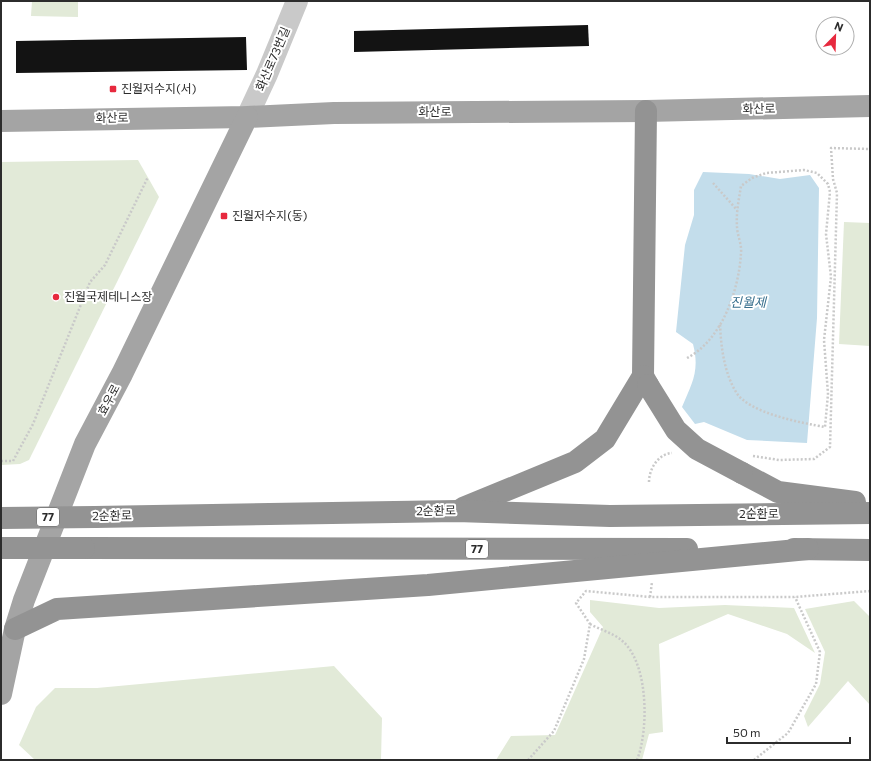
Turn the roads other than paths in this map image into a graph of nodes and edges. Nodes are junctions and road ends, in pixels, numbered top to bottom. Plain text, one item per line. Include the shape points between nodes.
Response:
1 (297, 1) edge
2 (870, 106) edge
3 (646, 111) junction
4 (247, 117) junction
5 (1, 121) edge
6 (646, 380) junction
7 (870, 504) edge
8 (457, 511) junction
9 (870, 513) edge
10 (1, 518) edge
11 (1, 548) edge
12 (808, 549) junction
13 (870, 550) edge
14 (8, 629) edge
15 (1, 694) edge

1 - 4 street, 화산로73번길 via 268,74
2 - 3 main road, 화산로
3 - 4 main road, 화산로 via 334,113
3 - 6 highway
4 - 5 main road, 화산로
4 - 14 main road, 효우로 via 122,374 85,444 24,600
6 - 7 highway, bridge via 676,430 696,449 745,464 778,492
6 - 8 highway via 606,439 575,462
8 - 9 highway, 2순환로 / 77 via 610,516
8 - 10 highway, 2순환로 / 77, bridge
11 - 12 highway, 77, bridge
12 - 13 highway, 77
12 - 14 highway via 428,585 57,609
14 - 15 main road, 효우로

